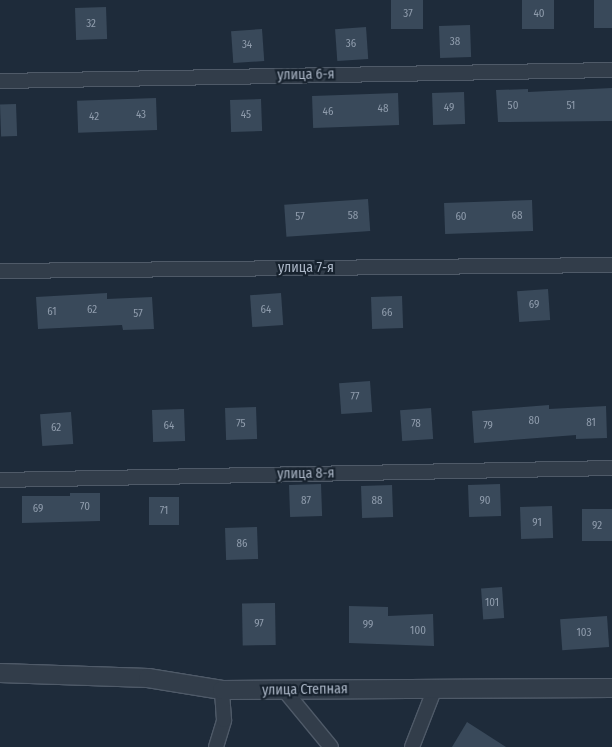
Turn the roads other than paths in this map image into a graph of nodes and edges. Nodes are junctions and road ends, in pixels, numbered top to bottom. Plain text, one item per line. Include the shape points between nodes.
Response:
1 (612, 70) edge
2 (0, 81) edge
3 (612, 265) edge
4 (0, 271) edge
5 (612, 468) edge
6 (0, 480) edge
7 (0, 673) edge
8 (435, 688) junction
9 (612, 688) edge
10 (222, 690) junction
11 (285, 691) junction
12 (216, 747) edge
13 (330, 747) edge
14 (412, 747) edge

1 - 2 street, улица 6-я
3 - 4 street, улица 7-я
5 - 6 street, улица 8-я
7 - 10 street, улица Степная via 148,678
8 - 9 street, улица Степная
8 - 11 street, улица Степная
8 - 14 street
10 - 11 street, улица Степная
10 - 12 street via 224,720
11 - 13 street

